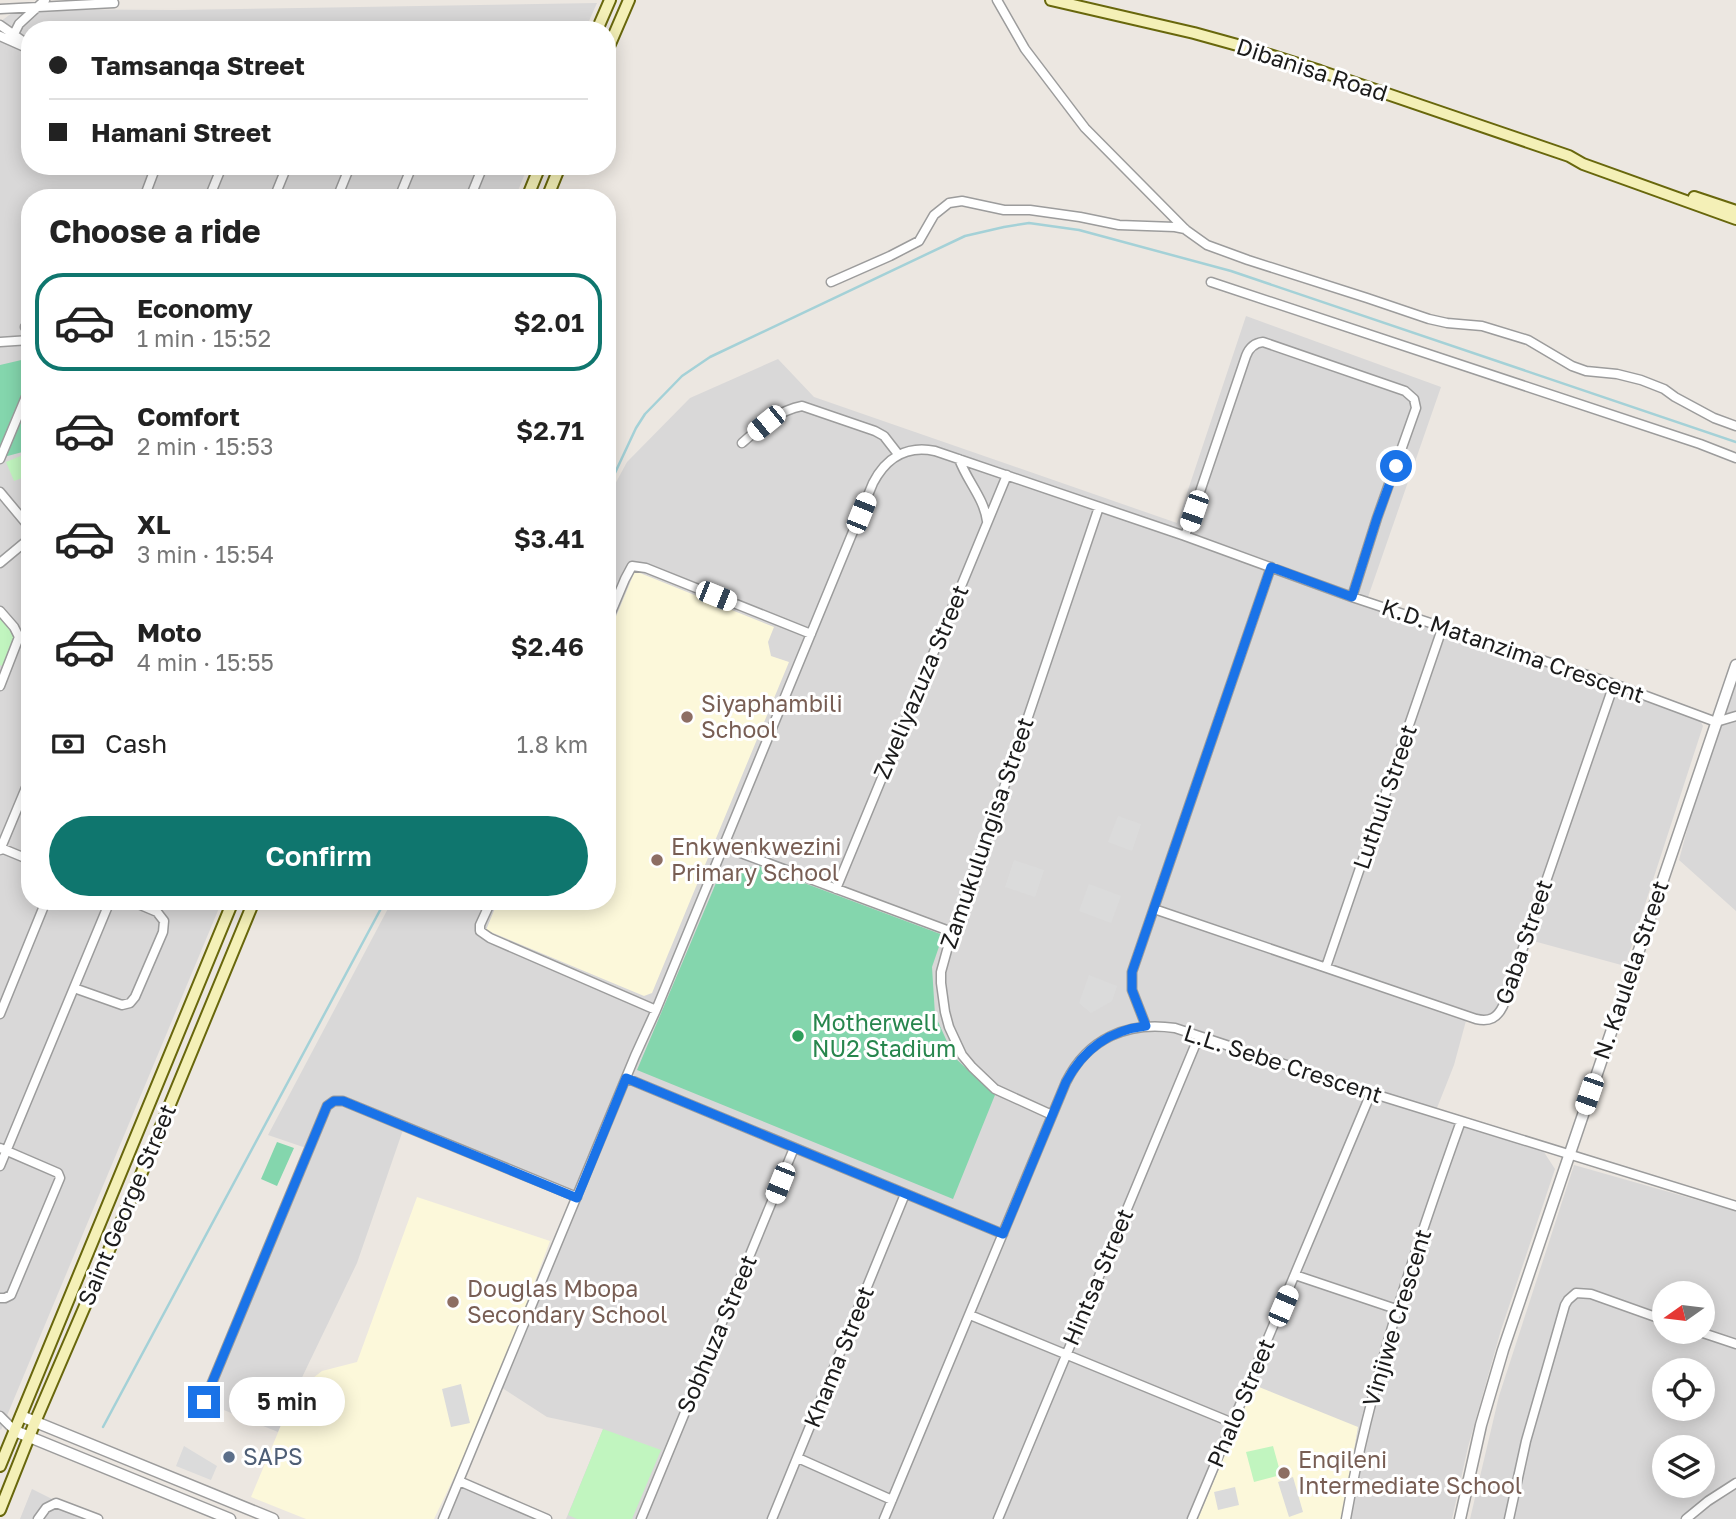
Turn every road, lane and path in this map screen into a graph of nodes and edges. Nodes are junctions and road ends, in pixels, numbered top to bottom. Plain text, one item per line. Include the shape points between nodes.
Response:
1 (45, 0) edge
2 (600, 0) edge
3 (610, 0) edge
4 (629, 0) edge
5 (997, 0) edge
6 (1051, 0) edge
7 (114, 3) dead end
8 (38, 7) junction
9 (0, 9) edge
10 (603, 14) junction
11 (22, 21) edge
12 (600, 21) edge
13 (21, 22) edge
14 (0, 25) edge
15 (616, 30) edge
16 (0, 36) edge
17 (12, 37) junction
18 (21, 42) edge
19 (0, 49) edge
20 (1569, 156) junction
21 (1736, 211) edge
22 (1736, 219) edge
23 (1186, 230) junction
24 (831, 282) dead end
25 (1211, 282) dead end
26 (21, 341) edge
27 (0, 342) edge
28 (21, 409) edge
29 (1736, 426) edge
30 (741, 443) dead end
31 (898, 454) junction
32 (1736, 458) edge
33 (0, 459) edge
34 (959, 459) junction
35 (1007, 475) junction
36 (0, 492) edge
37 (1100, 507) junction
38 (21, 518) edge
39 (987, 524) junction
40 (1185, 536) junction
41 (21, 546) edge
42 (0, 563) edge
43 (1271, 567) junction
44 (1352, 597) junction
45 (616, 600) edge
46 (0, 611) edge
47 (1443, 626) junction
48 (811, 634) junction
49 (1736, 665) edge
50 (1614, 684) junction
51 (0, 686) edge
52 (1736, 716) edge
53 (1716, 722) junction
54 (21, 799) edge
55 (722, 846) junction
56 (0, 849) edge
57 (21, 857) edge
58 (836, 889) junction
59 (1154, 909) junction
60 (42, 910) edge
61 (106, 910) edge
62 (152, 910) edge
63 (229, 910) edge
64 (250, 910) edge
65 (487, 910) edge
66 (952, 932) junction
67 (1326, 967) junction
68 (74, 988) junction
69 (656, 1010) junction
70 (0, 1014) edge
71 (1146, 1026) junction
72 (1199, 1036) junction
73 (626, 1078) junction
74 (1371, 1093) junction
75 (1052, 1115) junction
76 (1461, 1121) junction
77 (794, 1148) junction
78 (3, 1149) edge
79 (1568, 1155) junction
80 (0, 1166) edge
81 (905, 1194) junction
82 (577, 1198) junction
83 (1736, 1206) edge
84 (1003, 1234) junction
85 (1296, 1275) junction
86 (0, 1298) edge
87 (1396, 1309) junction
88 (970, 1315) junction
89 (1652, 1316) edge
90 (1715, 1337) edge
91 (1736, 1344) edge
92 (1066, 1355) junction
93 (204, 1402) dead end
94 (0, 1416) edge
95 (21, 1416) junction
96 (35, 1422) junction
97 (1233, 1423) junction
98 (15, 1431) junction
99 (30, 1436) junction
100 (798, 1458) junction
101 (0, 1466) edge
102 (459, 1481) junction
103 (1736, 1483) edge
104 (892, 1500) junction
105 (0, 1510) edge
106 (38, 1519) edge
107 (98, 1519) edge
108 (230, 1519) edge
109 (273, 1519) edge
110 (443, 1519) edge
111 (547, 1519) edge
112 (641, 1519) edge
113 (772, 1519) edge
114 (884, 1519) edge
115 (998, 1519) edge
116 (1192, 1519) edge
117 (1346, 1519) edge
118 (1460, 1519) edge
119 (1509, 1519) edge
120 (1686, 1519) edge

1 - 8 street
2 - 10 main road
3 - 10 main road
4 - 15 main road
5 - 23 street via 1033,61 1085,128
6 - 20 main road, Dibanisa Road via 1241,46
7 - 8 street
8 - 9 street
8 - 11 street
10 - 12 main road
13 - 17 street
14 - 17 street
16 - 17 street
17 - 18 street
17 - 19 street
20 - 21 main road, Dibanisa Road
20 - 22 main road, Dibanisa Road
23 - 24 street via 1119,225 962,201 949,203 934,215 919,241
23 - 29 street via 1207,245 1248,260 1429,319 1482,326 1528,340 1586,371 1641,380
25 - 32 street
26 - 27 street
28 - 33 street
30 - 31 street via 774,418 802,406 875,430
31 - 34 street, K.D. Matanzima Crescent via 926,449
31 - 48 street via 878,473
34 - 35 street, K.D. Matanzima Crescent
34 - 39 street via 983,503
35 - 37 street, K.D. Matanzima Crescent
35 - 39 street, Zweliyazuza Street
36 - 38 street
37 - 40 street, K.D. Matanzima Crescent
37 - 66 street, Zamukulungisa Street
39 - 58 street, Zweliyazuza Street
40 - 43 street, K.D. Matanzima Crescent
40 - 44 street via 1248,350 1255,344 1263,342 1405,391 1414,398 1416,408
41 - 42 street
43 - 44 street, K.D. Matanzima Crescent
43 - 59 street
44 - 47 street, K.D. Matanzima Crescent
45 - 48 street via 632,566 646,568
46 - 51 street via 19,637
47 - 50 street, K.D. Matanzima Crescent
47 - 67 street, Luthuli Street
48 - 55 street
49 - 53 street, N. Kaulela Street
50 - 53 street, K.D. Matanzima Crescent
50 - 67 street, Gaba Street via 1497,1016 1476,1020
52 - 53 street
53 - 79 street, N. Kaulela Street
54 - 56 street
55 - 58 street
55 - 69 street
56 - 57 street
58 - 66 street
59 - 67 street, Gaba Street
59 - 71 street via 1131,980
60 - 70 street
61 - 68 street
62 - 68 street via 164,921 163,932 130,1003 122,1005
63 - 95 main road, Saint George Street
64 - 96 main road, Saint George Street
65 - 69 street via 480,931 490,938
66 - 75 street, Zamukulungisa Street via 940,983 949,1027 962,1055 995,1089
68 - 78 street
69 - 73 street
71 - 72 street, L.L. Sebe Crescent
71 - 75 street, L.L. Sebe Crescent via 1116,1034 1084,1055
72 - 74 street, L.L. Sebe Crescent
72 - 92 street, Hintsa Street
73 - 77 street
73 - 82 street
74 - 76 street, L.L. Sebe Crescent
74 - 85 street, Phalo Street
75 - 84 street, L.L. Sebe Crescent
76 - 79 street, L.L. Sebe Crescent
76 - 87 street, Vinjiwe Crescent
77 - 81 street
77 - 112 street, Sobhuza Street
78 - 80 street
78 - 86 street via 58,1173 60,1178 11,1295
79 - 83 street, L.L. Sebe Crescent
79 - 118 street, N. Kaulela Street via 1503,1350
81 - 84 street
81 - 100 street, Khama Street
82 - 93 street via 334,1101 327,1106
82 - 102 street
84 - 88 street, L.L. Sebe Crescent
85 - 87 street
85 - 97 street, Phalo Street
87 - 117 street, Vinjiwe Crescent
88 - 92 street
88 - 104 street, L.L. Sebe Crescent
89 - 119 street via 1591,1294 1576,1293 1568,1300 1526,1441
90 - 91 street
92 - 97 street
92 - 115 street, Hintsa Street
94 - 95 street
94 - 98 street
95 - 96 street
95 - 98 main road, Saint George Street
96 - 99 main road, Saint George Street
96 - 109 street
97 - 116 street, Phalo Street
98 - 99 street
98 - 101 main road, Saint George Street
99 - 105 main road, Saint George Street
99 - 108 street
100 - 104 street
100 - 113 street, Khama Street
102 - 110 street
102 - 111 street
103 - 120 street
104 - 114 street, L.L. Sebe Crescent
106 - 107 street via 56,1503

